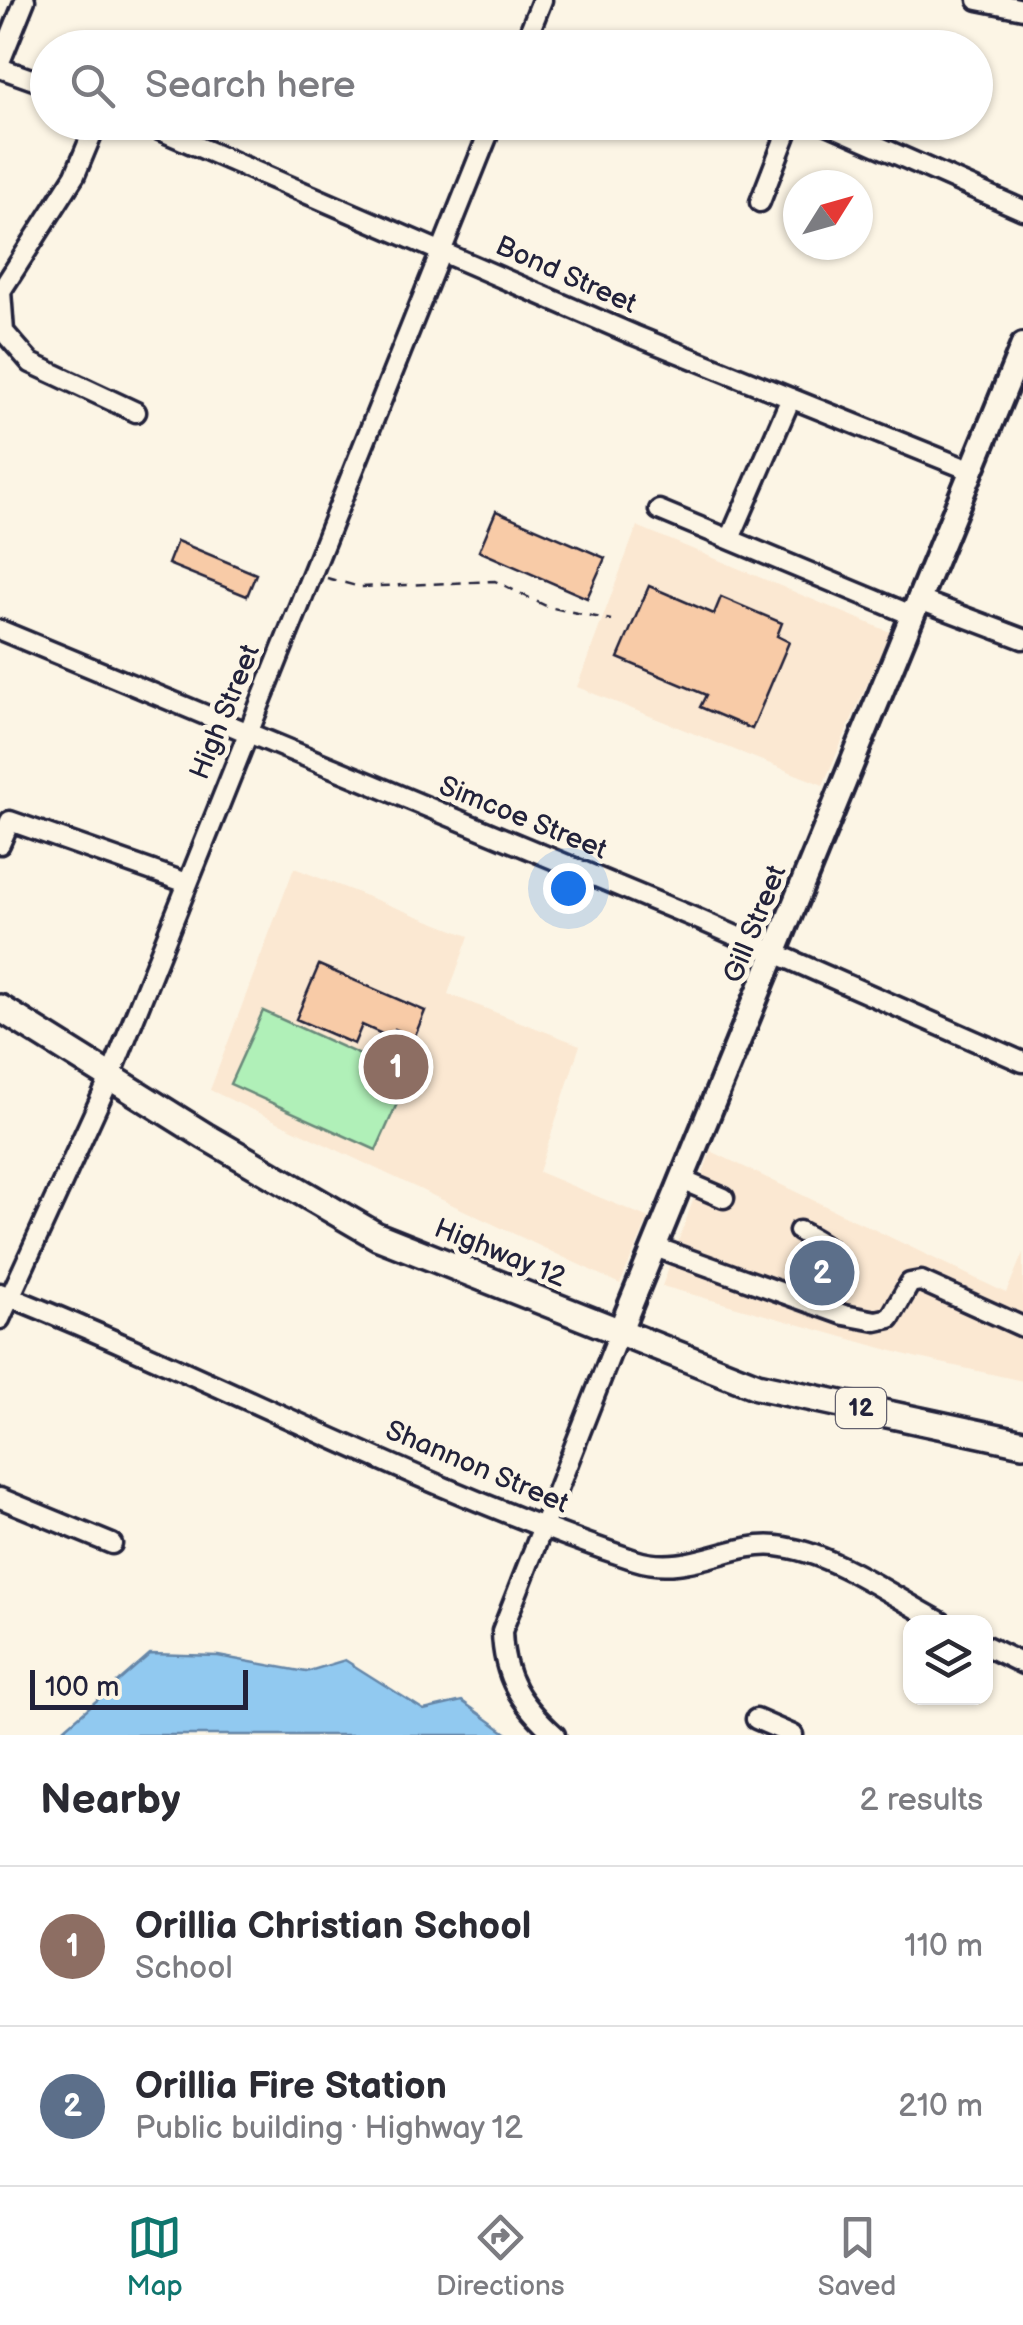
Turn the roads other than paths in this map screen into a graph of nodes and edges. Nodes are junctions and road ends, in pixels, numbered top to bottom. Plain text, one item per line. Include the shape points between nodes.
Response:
1 (25, 0) edge
2 (542, 0) edge
3 (978, 0) edge
4 (1023, 9) edge
5 (530, 30) edge
6 (0, 64) edge
7 (30, 77) edge
8 (90, 140) edge
9 (183, 140) edge
10 (486, 140) edge
11 (784, 140) edge
12 (864, 140) edge
13 (760, 202) dead end
14 (1023, 210) edge
15 (442, 251) junction
16 (1023, 345) edge
17 (792, 398) junction
18 (136, 412) dead end
19 (972, 472) junction
20 (659, 510) dead end
21 (730, 540) junction
22 (917, 608) junction
23 (0, 630) edge
24 (1023, 639) edge
25 (246, 734) junction
26 (0, 844) edge
27 (187, 883) junction
28 (774, 955) junction
29 (0, 1008) edge
30 (1023, 1062) edge
31 (110, 1078) junction
32 (682, 1180) junction
33 (724, 1198) dead end
34 (800, 1231) dead end
35 (655, 1247) junction
36 (5, 1295) edge
37 (820, 1306) junction
38 (0, 1319) edge
39 (1023, 1327) edge
40 (620, 1333) junction
41 (1023, 1443) edge
42 (0, 1498) edge
43 (542, 1526) junction
44 (112, 1544) dead end
45 (928, 1615) edge
46 (993, 1649) edge
47 (1023, 1664) edge
48 (756, 1719) dead end
49 (556, 1735) edge
50 (793, 1735) edge

1 - 6 street
2 - 5 street
3 - 4 street
6 - 7 street
8 - 18 street via 76,175 1,291 4,332 32,362
9 - 15 street, Bond Street
10 - 15 street, High Street
11 - 13 street
12 - 14 street
15 - 17 street, Bond Street
15 - 25 street, High Street
16 - 19 main road, Gill Street
17 - 19 street, Bond Street
17 - 21 street
19 - 22 main road, Gill Street
20 - 21 street
21 - 22 street
22 - 24 street
22 - 28 main road, Gill Street
23 - 25 street, Simcoe Street
25 - 27 street, High Street
25 - 28 street, Simcoe Street
26 - 27 street via 10,821
27 - 31 street, High Street
28 - 30 street, Simcoe Street
28 - 32 main road, Gill Street
29 - 31 highway, Highway 12 / 12
31 - 36 street, High Street
31 - 40 highway, Highway 12 / 12 via 378,1236
32 - 33 street
32 - 35 main road, Gill Street
34 - 37 street via 836,1258 839,1270
35 - 37 street
35 - 40 main road, Gill Street
36 - 38 street, High Street
36 - 43 street, Shannon Street
37 - 39 street via 876,1321 890,1318 910,1283 921,1281
40 - 41 highway, Highway 12 / 12 via 757,1386
40 - 43 street, Gill Street
42 - 44 street
43 - 45 street, Shannon Street via 641,1562 686,1564 774,1546 818,1557
43 - 49 street, Gill Street via 502,1631 503,1656 514,1691
46 - 47 street
48 - 50 street

